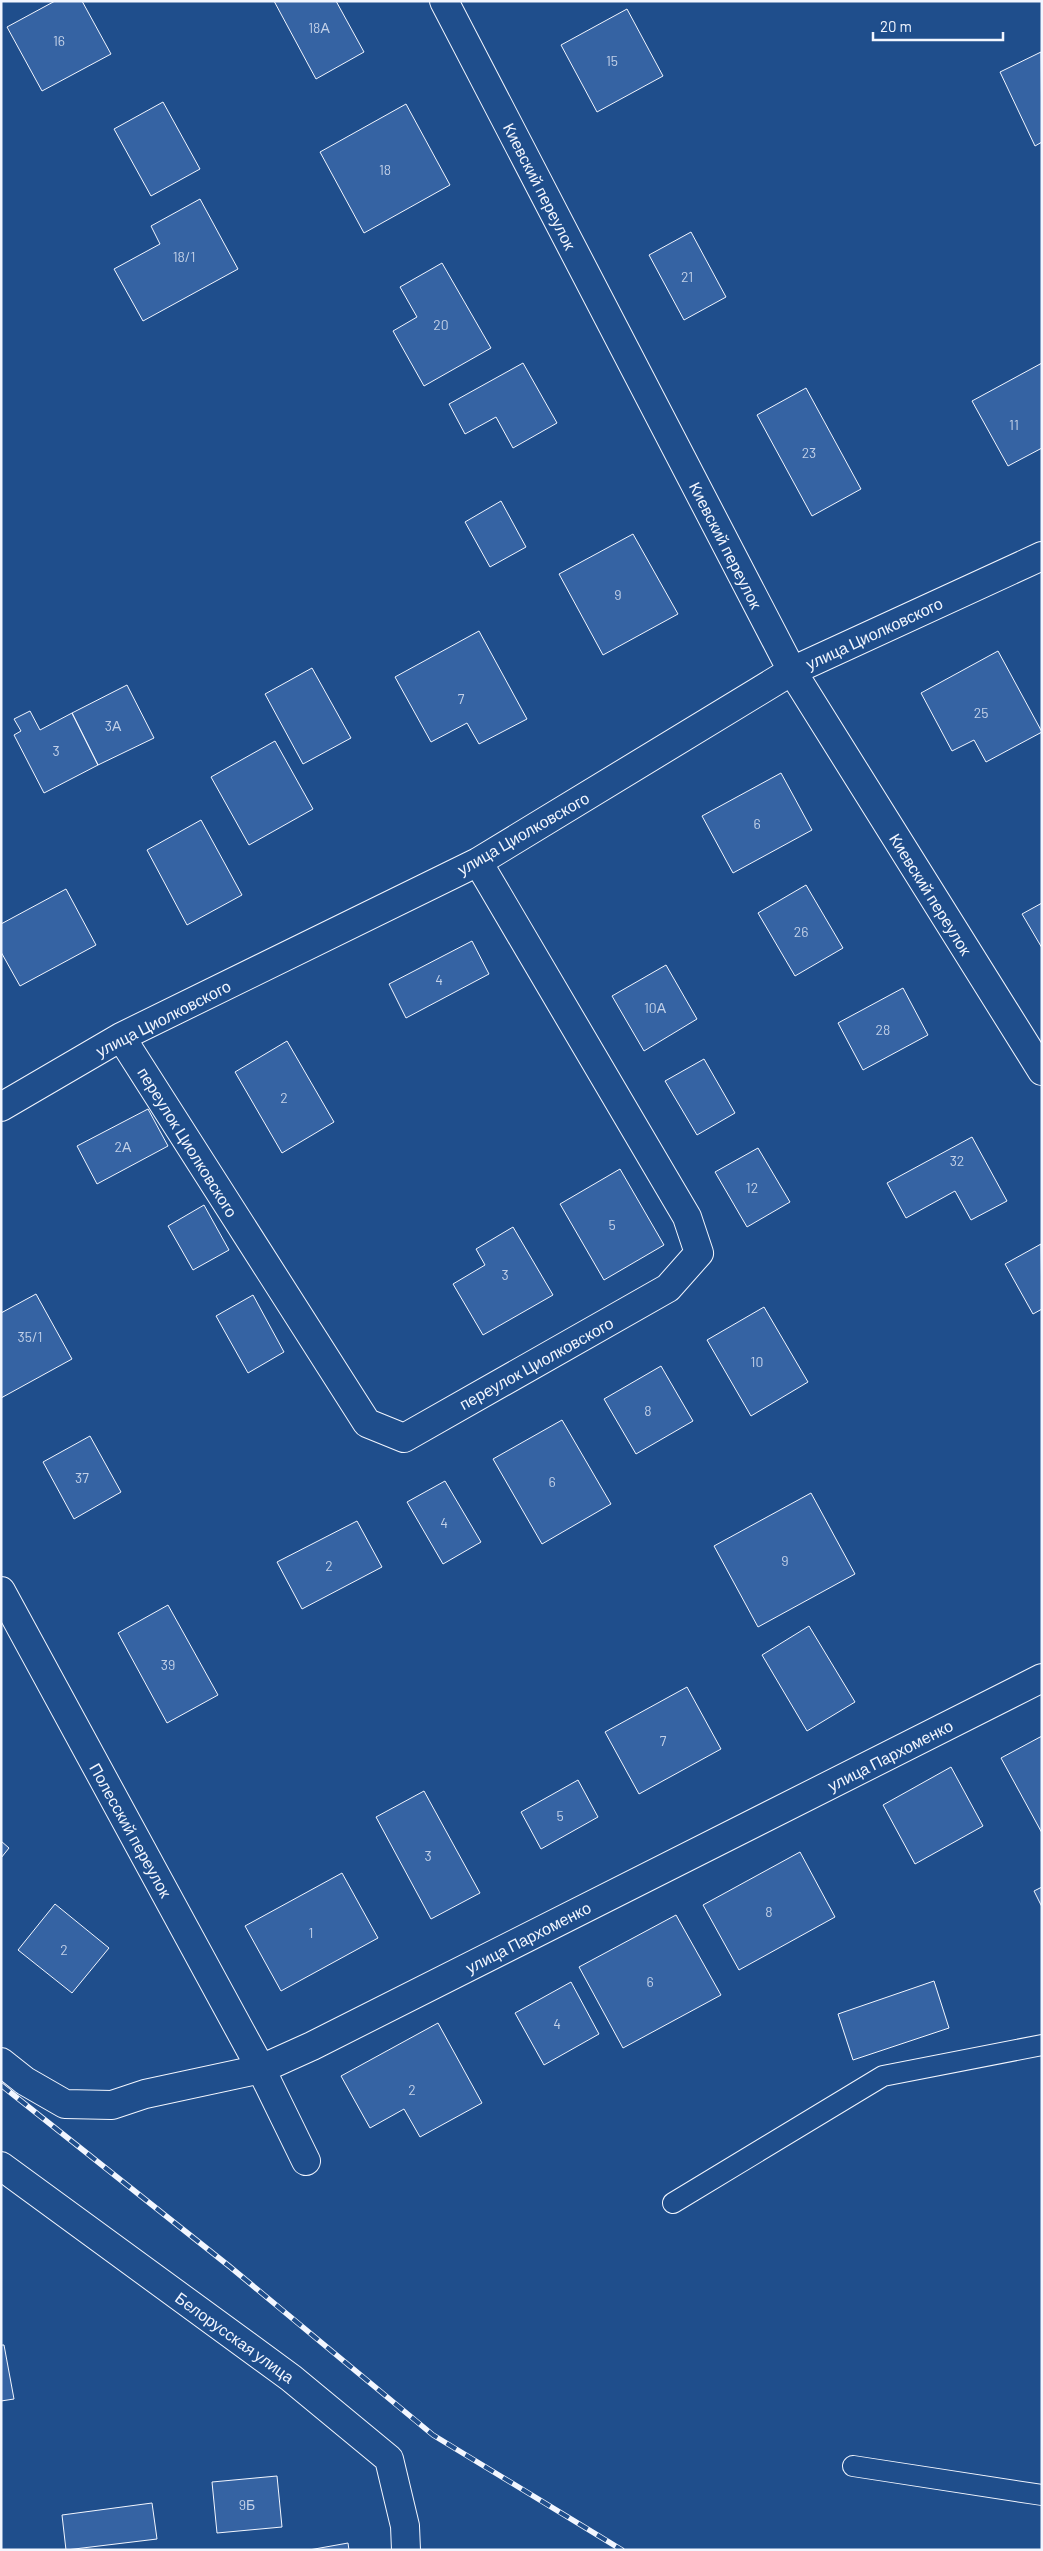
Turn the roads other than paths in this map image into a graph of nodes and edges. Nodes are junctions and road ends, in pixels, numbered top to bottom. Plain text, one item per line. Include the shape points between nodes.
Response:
1 (444, 1) edge
2 (1042, 556) edge
3 (792, 671) junction
4 (478, 862) junction
5 (121, 1037) junction
6 (1042, 1071) edge
7 (1, 1107) edge
8 (1, 1591) edge
9 (1042, 1678) edge
10 (1042, 2045) edge
11 (1, 2062) edge
12 (261, 2069) junction
13 (306, 2161) dead end
14 (1, 2166) edge
15 (673, 2203) dead end
16 (853, 2466) dead end
17 (1042, 2495) edge
18 (406, 2550) edge

1 - 3 street, Киевский переулок
2 - 3 street, улица Циолковского
3 - 4 street, улица Циолковского
3 - 6 street, Киевский переулок
4 - 5 street, улица Циолковского
4 - 5 street, переулок Циолковского via 687,1217 699,1254 668,1288 404,1438 367,1424
5 - 7 street, улица Циолковского
8 - 12 street, Полесский переулок
9 - 12 street, улица Пархоменко via 321,2042
10 - 15 lane via 883,2076
11 - 12 street, улица Пархоменко via 25,2081 65,2104 112,2104
12 - 13 street
14 - 18 street, Белорусская улица via 291,2378 389,2459 405,2526
16 - 17 lane

